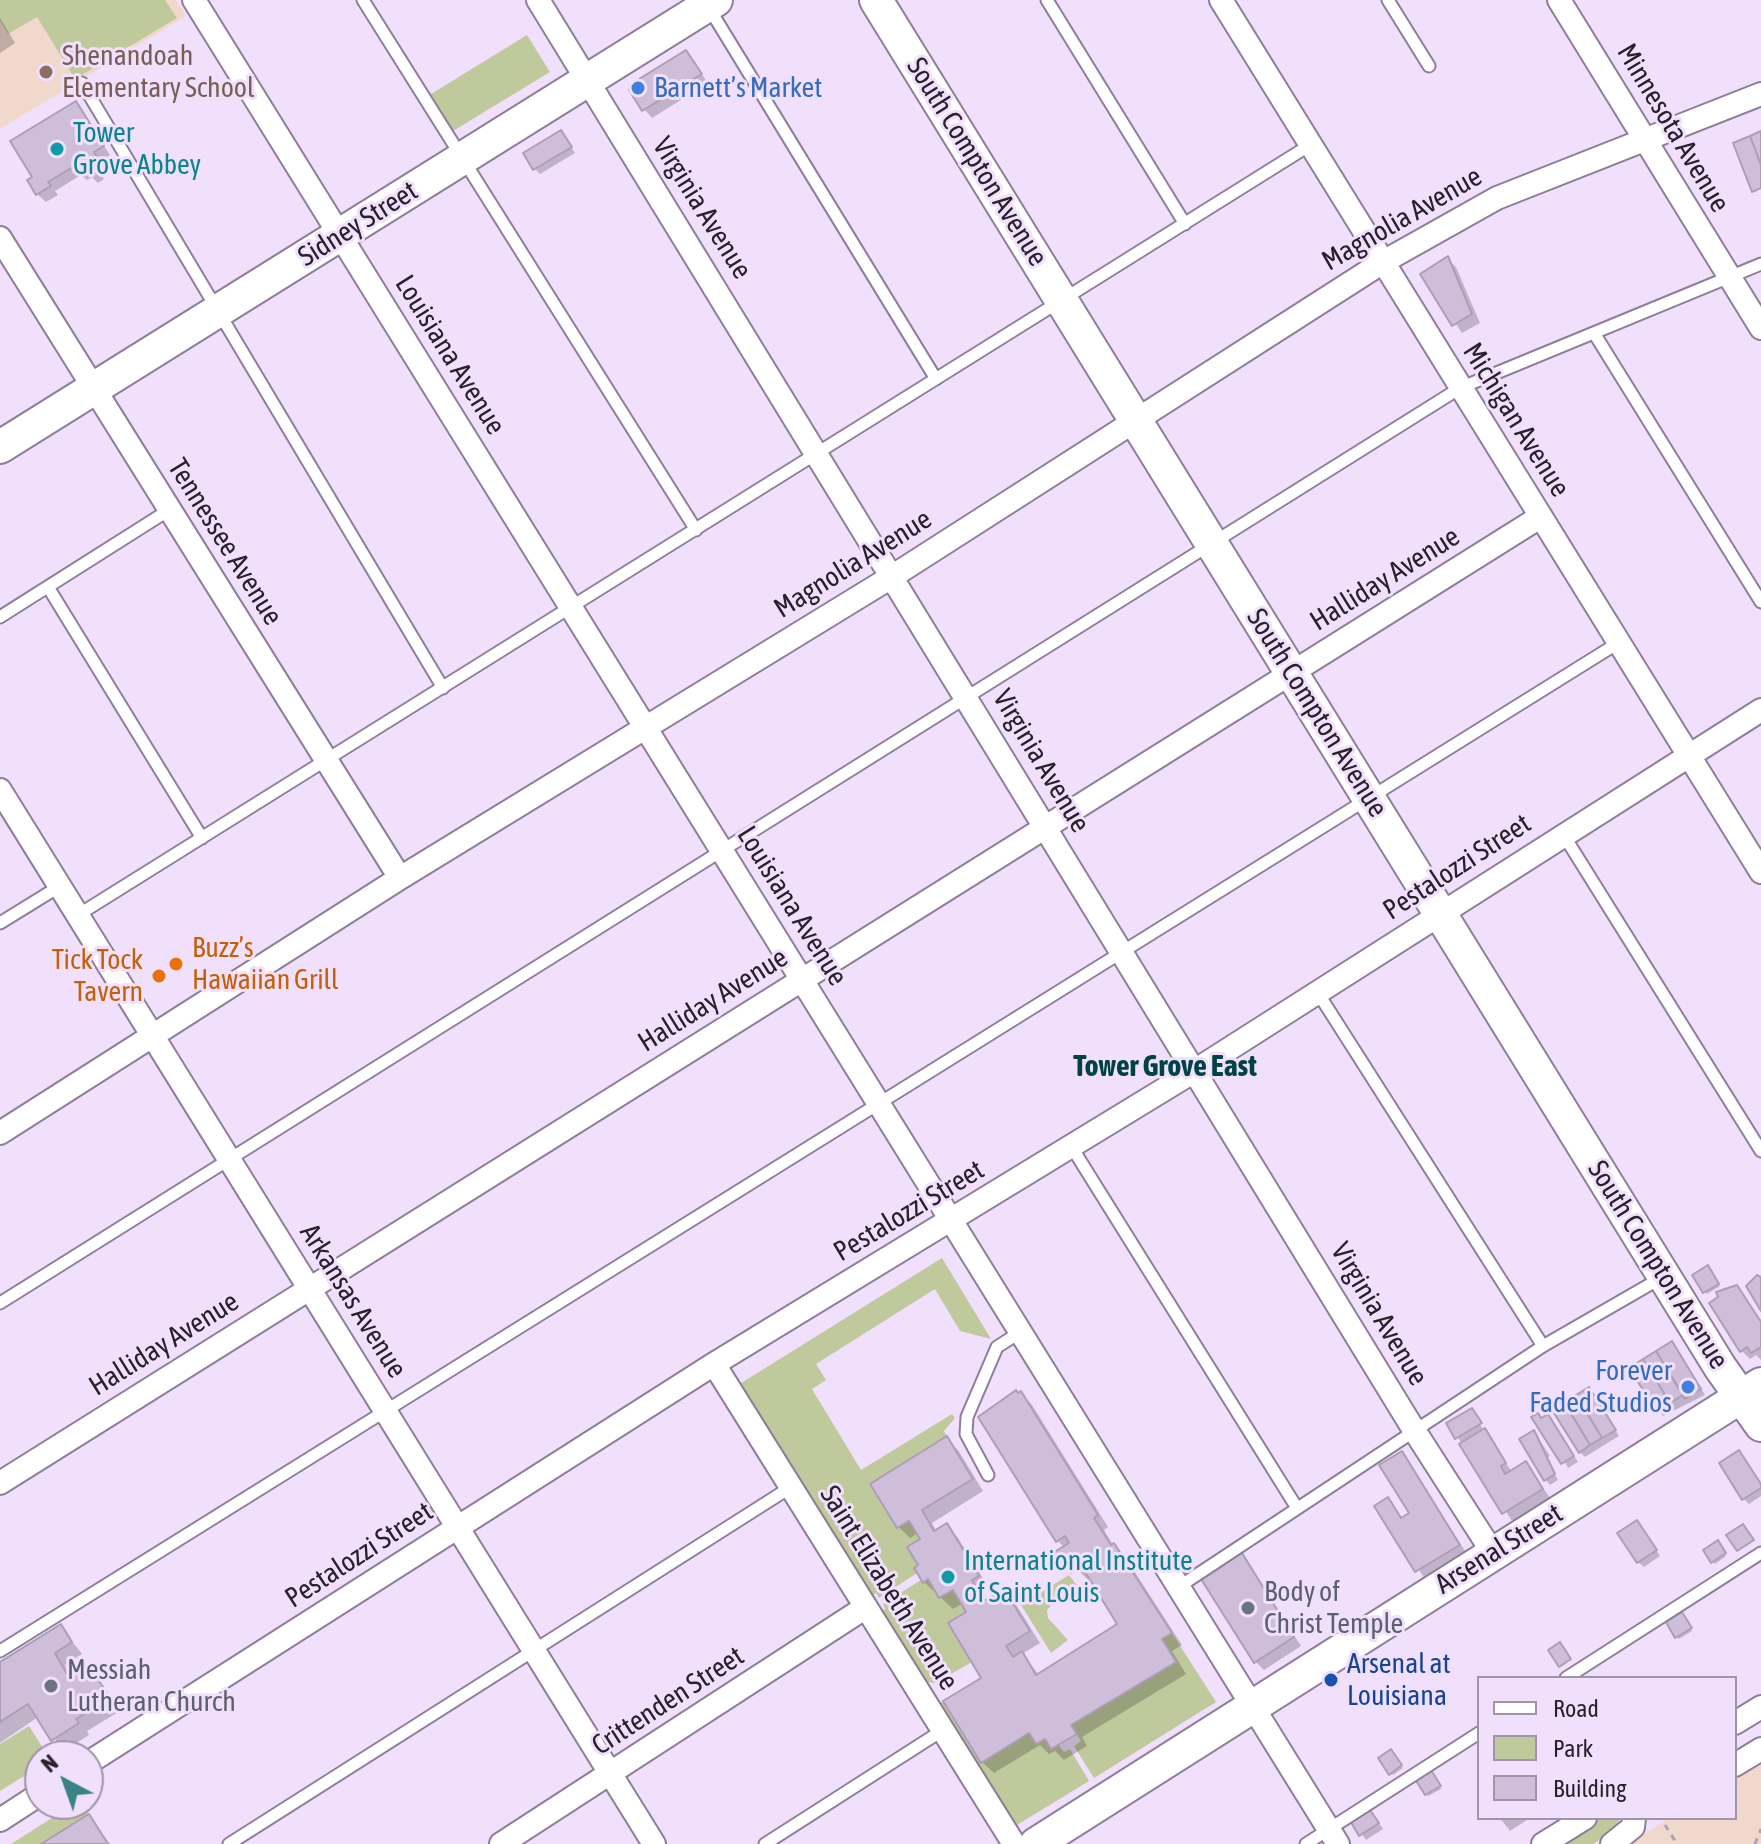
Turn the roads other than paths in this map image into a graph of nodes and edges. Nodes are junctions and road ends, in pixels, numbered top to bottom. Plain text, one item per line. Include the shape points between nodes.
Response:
1 (194, 0) edge
2 (363, 0) edge
3 (538, 0) edge
4 (876, 0) edge
5 (1047, 0) edge
6 (1221, 0) edge
7 (1388, 0) edge
8 (1559, 0) edge
9 (709, 2) edge
10 (1429, 66) dead end
11 (588, 81) junction
12 (82, 83) dead end
13 (1761, 94) edge
14 (1647, 140) junction
15 (1310, 145) junction
16 (463, 158) junction
17 (1185, 224) junction
18 (340, 235) junction
19 (0, 238) edge
20 (1383, 262) junction
21 (1761, 264) edge
22 (1729, 277) junction
23 (1062, 301) junction
24 (217, 312) junction
25 (1761, 328) edge
26 (1594, 333) junction
27 (936, 379) junction
28 (1460, 388) junction
29 (93, 389) junction
30 (1135, 419) junction
31 (0, 447) edge
32 (818, 453) junction
33 (169, 510) junction
34 (1540, 517) junction
35 (696, 530) junction
36 (1212, 544) junction
37 (893, 576) junction
38 (48, 587) junction
39 (1761, 602) edge
40 (571, 607) junction
41 (0, 617) edge
42 (1618, 643) junction
43 (1292, 672) junction
44 (443, 688) junction
45 (968, 697) junction
46 (1761, 710) edge
47 (645, 727) junction
48 (1689, 756) junction
49 (326, 760) junction
50 (0, 790) edge
51 (1369, 797) junction
52 (1046, 826) junction
53 (1563, 834) junction
54 (202, 838) junction
55 (723, 851) junction
56 (1761, 872) edge
57 (400, 878) junction
58 (60, 886) junction
59 (1440, 912) junction
60 (78, 915) junction
61 (0, 923) edge
62 (1124, 953) junction
63 (803, 979) junction
64 (1318, 993) junction
65 (154, 1038) junction
66 (1196, 1070) junction
67 (881, 1105) junction
68 (0, 1133) edge
69 (1071, 1146) junction
70 (1761, 1151) edge
71 (230, 1160) junction
72 (952, 1220) junction
73 (1665, 1276) junction
74 (309, 1288) junction
75 (0, 1303) edge
76 (1022, 1331) junction
77 (1543, 1346) junction
78 (714, 1364) junction
79 (1751, 1390) edge
80 (385, 1409) junction
81 (1761, 1425) edge
82 (1414, 1430) junction
83 (988, 1475) dead end
84 (0, 1483) edge
85 (791, 1487) junction
86 (1297, 1508) junction
87 (458, 1527) junction
88 (1493, 1553) junction
89 (1761, 1553) edge
90 (1180, 1586) junction
91 (866, 1607) junction
92 (0, 1651) edge
93 (535, 1651) junction
94 (1569, 1676) edge
95 (1253, 1707) junction
96 (1761, 1707) edge
97 (1737, 1722) edge
98 (943, 1730) junction
99 (1477, 1734) edge
100 (1761, 1749) edge
101 (104, 1753) edge
102 (1737, 1764) edge
103 (611, 1774) junction
104 (24, 1804) edge
105 (0, 1820) edge
106 (1582, 1820) edge
107 (1634, 1820) edge
108 (1333, 1837) edge
109 (229, 1844) edge
110 (501, 1844) edge
111 (654, 1844) edge
112 (765, 1844) edge
113 (1014, 1844) edge
114 (1036, 1844) edge
115 (1306, 1844) edge
116 (1543, 1844) edge
117 (1612, 1844) edge

1 - 18 street, Louisiana Avenue
2 - 16 lane
3 - 11 street, Virginia Avenue
4 - 23 main road, South Compton Avenue
5 - 17 lane
6 - 15 street, Michigan Avenue
7 - 10 lane
8 - 14 street, Minnesota Avenue
9 - 11 main road, Sidney Street
9 - 27 lane
11 - 16 main road, Sidney Street
11 - 32 street, Virginia Avenue
12 - 24 lane
13 - 14 street, Magnolia Avenue
14 - 20 street, Magnolia Avenue via 1497,198
14 - 22 street, Minnesota Avenue
15 - 17 lane
15 - 20 street, Michigan Avenue
16 - 18 main road, Sidney Street
16 - 35 lane
17 - 23 lane
18 - 24 main road, Sidney Street
18 - 40 street, Louisiana Avenue
19 - 29 street, Tennessee Avenue
20 - 28 street, Michigan Avenue
20 - 30 street, Magnolia Avenue
21 - 22 lane
22 - 25 street, Minnesota Avenue
22 - 26 lane
23 - 27 lane
23 - 30 main road, South Compton Avenue
24 - 29 main road, Sidney Street
24 - 44 lane
26 - 28 lane
26 - 39 lane
27 - 32 lane
28 - 34 street, Michigan Avenue
28 - 36 lane
29 - 31 main road, Sidney Street
29 - 33 street, Tennessee Avenue
30 - 36 main road, South Compton Avenue
30 - 37 street, Magnolia Avenue
32 - 35 lane
32 - 37 street, Virginia Avenue
33 - 38 lane
33 - 49 street, Tennessee Avenue
34 - 42 street, Michigan Avenue
34 - 43 street, Halliday Avenue
35 - 40 lane
36 - 43 main road, South Compton Avenue
36 - 45 lane
37 - 45 street, Virginia Avenue
37 - 47 street, Magnolia Avenue
38 - 41 lane
38 - 54 lane
40 - 44 lane
40 - 47 street, Louisiana Avenue
42 - 48 street, Michigan Avenue
42 - 51 lane
43 - 51 main road, South Compton Avenue
43 - 52 street, Halliday Avenue
44 - 49 lane
45 - 52 street, Virginia Avenue
45 - 55 lane
46 - 48 street, Pestalozzi Street
47 - 55 street, Louisiana Avenue
47 - 57 street, Magnolia Avenue
48 - 53 street, Pestalozzi Street
48 - 56 street, Michigan Avenue
49 - 54 lane
49 - 57 street, Tennessee Avenue
50 - 58 street, Arkansas Avenue
51 - 59 main road, South Compton Avenue
51 - 62 lane
52 - 62 street, Virginia Avenue
52 - 63 street, Halliday Avenue
53 - 59 street, Pestalozzi Street
53 - 70 lane
54 - 60 lane
55 - 63 street, Louisiana Avenue
55 - 71 lane
57 - 65 street, Magnolia Avenue
58 - 60 street, Arkansas Avenue
58 - 61 lane
59 - 64 street, Pestalozzi Street
59 - 73 main road, South Compton Avenue
60 - 65 street, Arkansas Avenue
62 - 66 street, Virginia Avenue
62 - 67 lane
63 - 67 street, Louisiana Avenue
63 - 74 street, Halliday Avenue
64 - 66 street, Pestalozzi Street
64 - 77 lane
65 - 68 street, Magnolia Avenue
65 - 71 street, Arkansas Avenue
66 - 69 street, Pestalozzi Street
66 - 82 street, Virginia Avenue
67 - 72 street, Louisiana Avenue
67 - 80 lane
69 - 72 street, Pestalozzi Street
69 - 86 lane
71 - 74 street, Arkansas Avenue
71 - 75 lane
72 - 76 street, Louisiana Avenue
72 - 78 street, Pestalozzi Street
73 - 77 lane
73 - 79 main road, South Compton Avenue
74 - 80 street, Arkansas Avenue
74 - 84 street, Halliday Avenue
76 - 83 lane via 997,1347 967,1417 966,1434
76 - 90 street, Louisiana Avenue
77 - 82 lane
78 - 85 street, Saint Elizabeth Avenue
78 - 87 street, Pestalozzi Street
79 - 81 main road, South Compton Avenue
79 - 88 main road, Arsenal Street
80 - 87 street, Arkansas Avenue
80 - 92 lane
82 - 86 lane
82 - 88 street, Virginia Avenue
85 - 91 street, Saint Elizabeth Avenue
85 - 93 lane
86 - 90 lane
87 - 93 street, Arkansas Avenue
87 - 101 street, Pestalozzi Street
88 - 95 main road, Arsenal Street
89 - 94 lane
90 - 95 street, Louisiana Avenue
91 - 98 street, Saint Elizabeth Avenue
91 - 103 street, Crittenden Street
93 - 103 street, Arkansas Avenue
93 - 109 lane
95 - 108 street, Louisiana Avenue
95 - 114 main road, Arsenal Street
96 - 97 street
98 - 112 lane
98 - 113 street, Saint Elizabeth Avenue
99 - 108 lane
100 - 102 street
103 - 110 street, Crittenden Street
103 - 111 street, Arkansas Avenue
104 - 105 street
106 - 116 street
107 - 117 street via 1633,1827
108 - 115 lane

